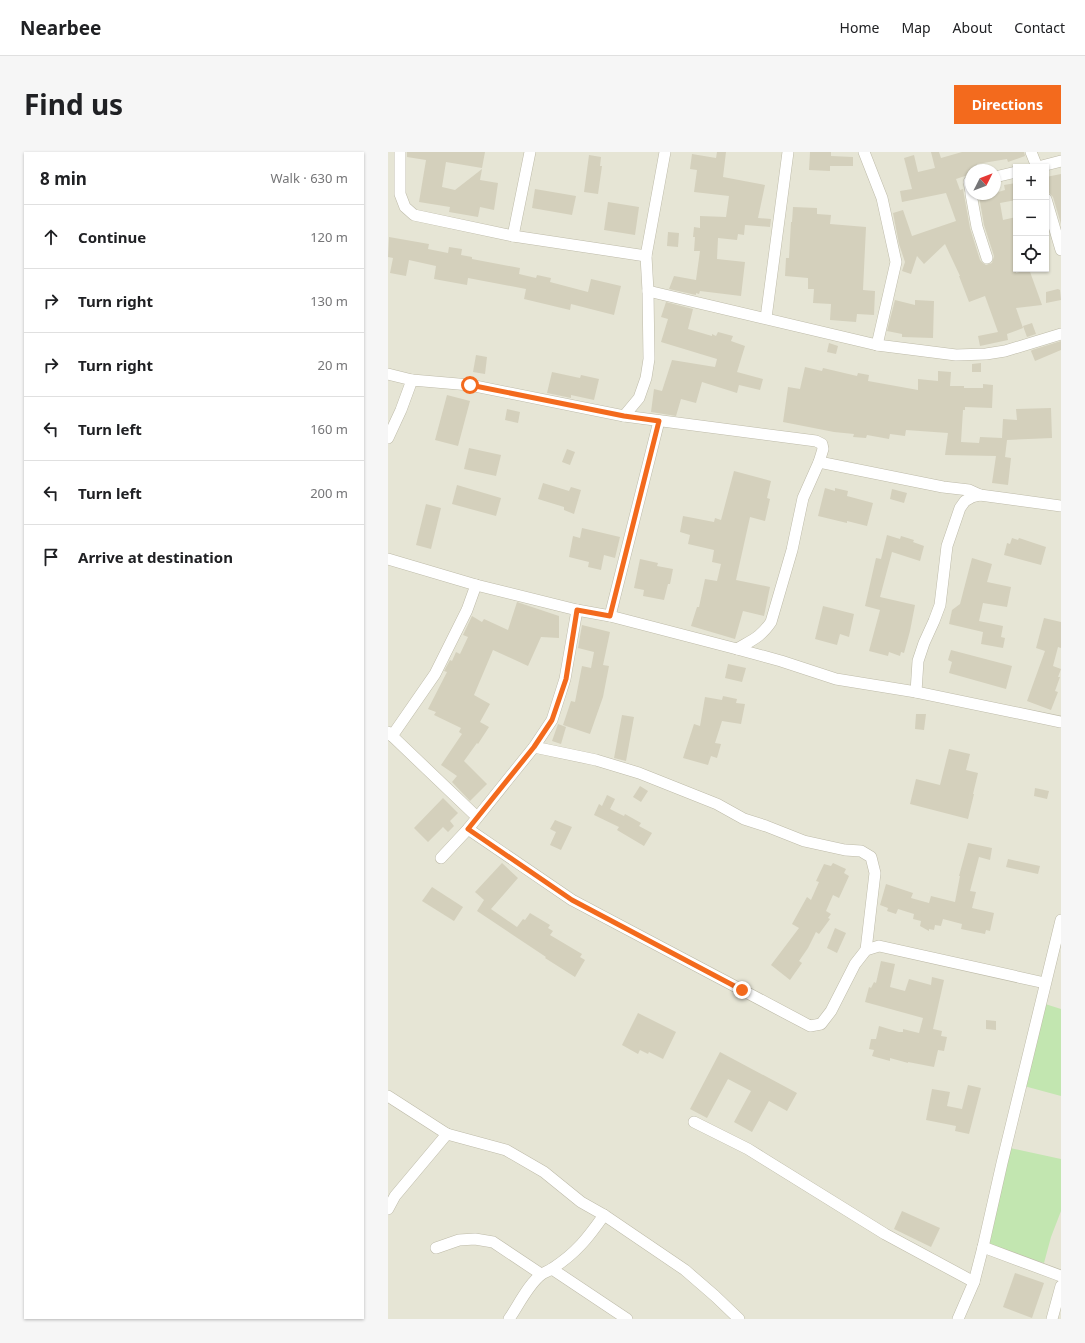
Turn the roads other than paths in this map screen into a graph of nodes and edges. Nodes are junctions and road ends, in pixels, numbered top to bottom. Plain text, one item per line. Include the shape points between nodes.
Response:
1 (400, 152) edge
2 (530, 152) edge
3 (665, 152) edge
4 (788, 152) edge
5 (864, 152) edge
6 (1031, 152) edge
7 (1061, 161) edge
8 (1036, 164) edge
9 (1049, 164) edge
10 (1013, 173) edge
11 (1001, 176) edge
12 (972, 200) edge
13 (1046, 200) edge
14 (513, 236) junction
15 (1061, 250) edge
16 (646, 256) junction
17 (987, 258) dead end
18 (648, 291) junction
19 (766, 318) junction
20 (1061, 334) edge
21 (877, 345) junction
22 (388, 374) edge
23 (412, 380) junction
24 (624, 416) junction
25 (659, 421) junction
26 (388, 438) edge
27 (819, 462) junction
28 (943, 486) junction
29 (980, 495) junction
30 (1061, 506) edge
31 (960, 508) junction
32 (388, 560) edge
33 (476, 585) junction
34 (577, 610) junction
35 (610, 616) junction
36 (737, 649) junction
37 (916, 692) junction
38 (1061, 722) edge
39 (390, 734) edge
40 (534, 747) junction
41 (477, 817) junction
42 (468, 829) junction
43 (441, 858) dead end
44 (1061, 920) edge
45 (866, 950) junction
46 (1045, 983) junction
47 (388, 1096) edge
48 (694, 1122) dead end
49 (447, 1134) junction
50 (388, 1209) edge
51 (604, 1215) junction
52 (983, 1247) junction
53 (436, 1248) dead end
54 (546, 1272) junction
55 (1061, 1276) edge
56 (974, 1282) junction
57 (1061, 1286) edge
58 (509, 1319) edge
59 (627, 1319) edge
60 (739, 1319) edge
61 (958, 1319) edge
62 (1052, 1319) edge

1 - 14 street via 400,194 405,208 414,215
2 - 14 street
3 - 16 street
4 - 19 street
5 - 21 street via 882,198 896,262
6 - 8 street
7 - 9 street
10 - 11 street
12 - 17 street via 977,227
13 - 15 street
14 - 16 street
16 - 18 street
18 - 19 street
18 - 24 street via 649,358 646,378 639,398
19 - 21 street
20 - 21 street via 986,354 956,355
22 - 23 street
23 - 24 street via 470,385
23 - 26 street
24 - 25 street
25 - 27 street via 816,441 822,444 823,449
25 - 35 street
27 - 28 street
27 - 36 street via 803,498 792,550 771,622 757,638
28 - 29 street via 969,490
28 - 31 street via 953,495
29 - 30 street
29 - 31 street via 972,496
31 - 37 street via 947,546 940,605 918,661
32 - 33 street
33 - 34 street
33 - 39 street via 467,610 435,674
34 - 35 street
34 - 40 street via 566,679 552,720
35 - 36 street
36 - 37 street via 836,679
37 - 38 street
39 - 41 street
40 - 41 street
40 - 45 street via 596,760 639,773 716,804 744,819 804,841 861,851 871,857 875,873
41 - 42 street
42 - 43 street
42 - 45 street via 572,900 810,1026 821,1024 831,1011 855,964
44 - 46 street
45 - 46 street via 879,946
46 - 52 street
47 - 49 street
48 - 56 street via 748,1149 885,1234
49 - 50 street via 395,1196
49 - 51 street via 506,1150 544,1172 581,1202
51 - 54 street via 580,1246
51 - 60 street via 685,1270
52 - 55 street
52 - 56 street
53 - 54 street via 459,1240 493,1242
54 - 58 street via 531,1286
54 - 59 street
56 - 61 street
57 - 62 street

